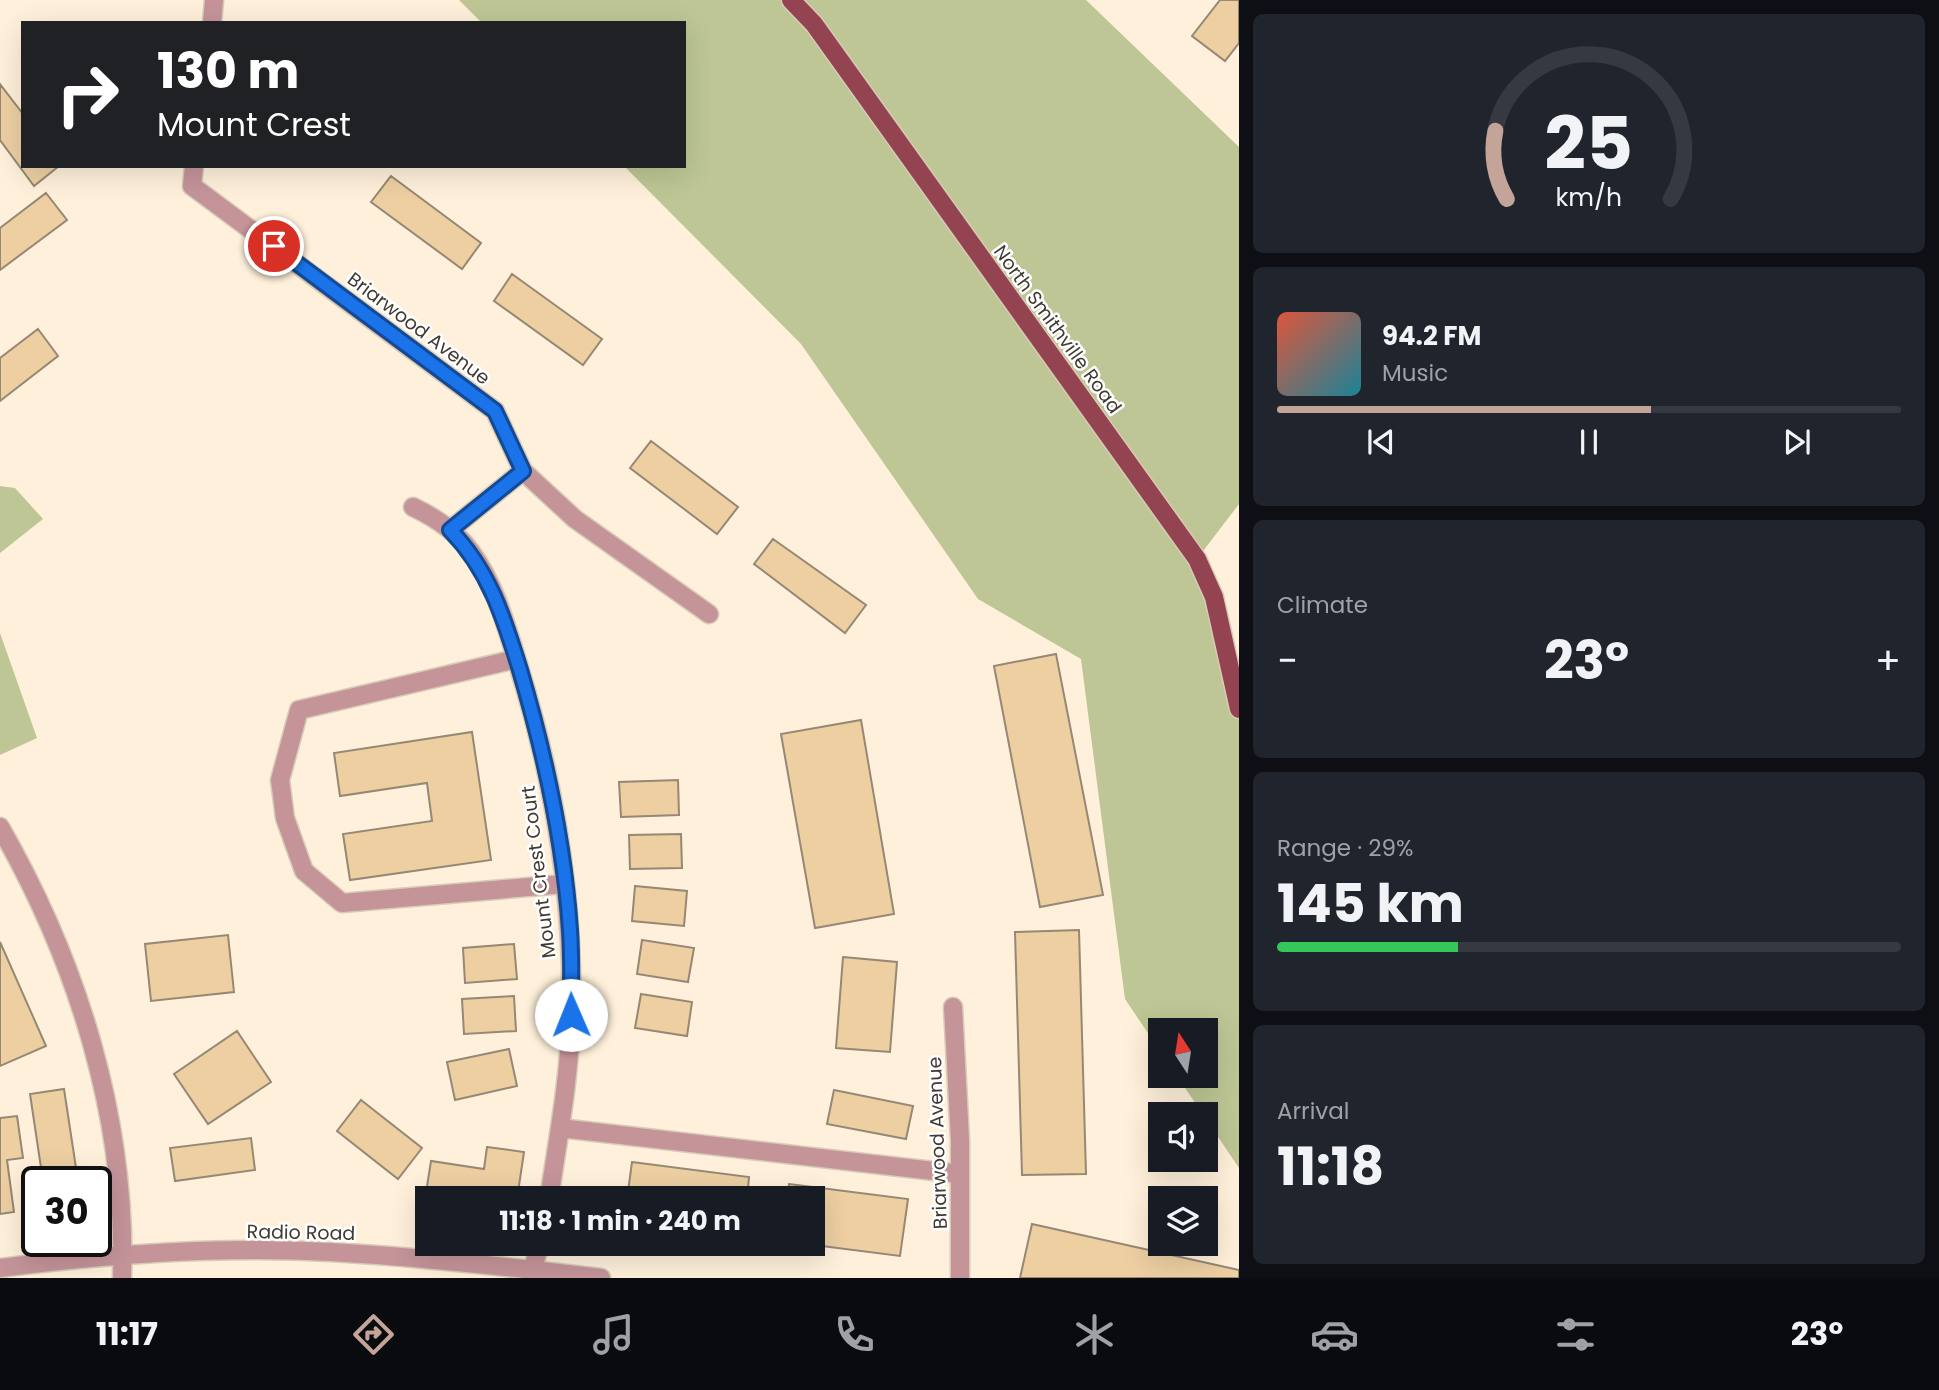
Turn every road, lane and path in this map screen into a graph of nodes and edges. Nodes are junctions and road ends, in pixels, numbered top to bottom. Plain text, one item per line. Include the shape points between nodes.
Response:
1 (214, 0) edge
2 (790, 0) edge
3 (212, 21) edge
4 (194, 168) edge
5 (523, 471) junction
6 (412, 507) dead end
7 (450, 530) junction
8 (709, 614) dead end
9 (516, 659) junction
10 (1239, 709) edge
11 (0, 827) edge
12 (564, 884) junction
13 (953, 1007) dead end
14 (560, 1128) junction
15 (960, 1174) junction
16 (551, 1186) edge
17 (123, 1255) junction
18 (536, 1256) edge
19 (0, 1268) edge
20 (531, 1274) edge
21 (122, 1278) edge
22 (601, 1278) edge
23 (960, 1278) edge

1 - 3 street
2 - 10 main road, North Smithville Road via 814,24 1197,559 1214,597
4 - 5 street, Briarwood Avenue via 192,186 495,411
5 - 7 street
5 - 8 street, Briarwood Avenue via 575,519
6 - 7 street, Mount Crest Court
7 - 9 street, Mount Crest Court via 484,572
9 - 12 street, Mount Crest Court via 537,726
9 - 12 street via 299,710 280,780 285,818 304,871 342,903
11 - 17 street via 55,934 85,1019 111,1127 120,1184
12 - 14 street, Mount Crest Court via 570,931 570,1023
13 - 15 street, Briarwood Avenue
14 - 15 street
14 - 16 street, Mount Crest Court
15 - 23 street, Briarwood Avenue
17 - 19 street, Radio Road
17 - 20 street, Radio Road via 328,1252
17 - 21 street
18 - 20 street
20 - 22 street, Radio Road

